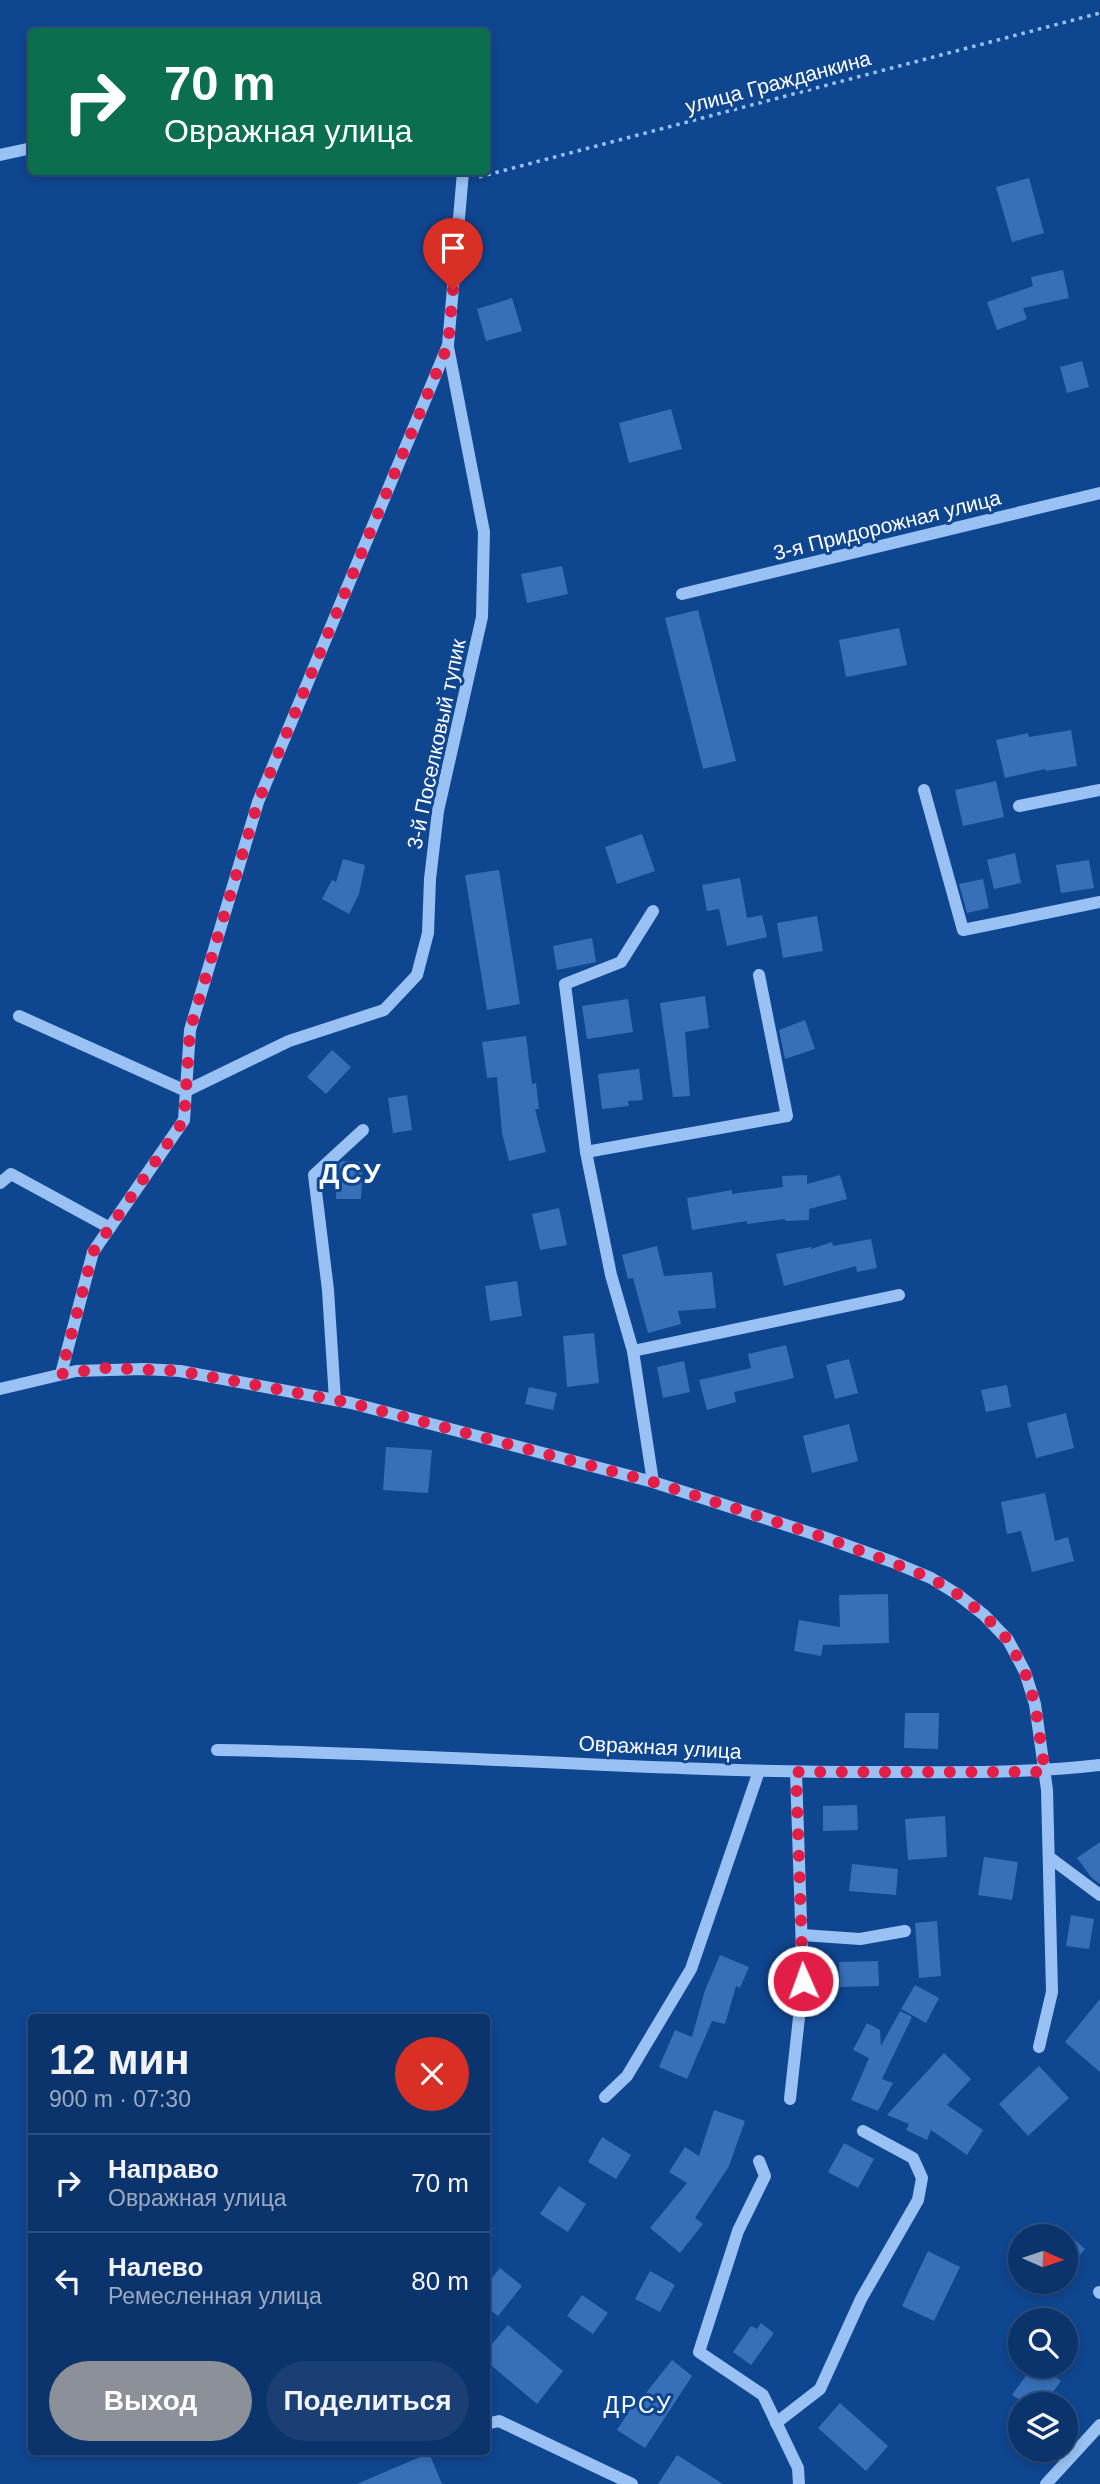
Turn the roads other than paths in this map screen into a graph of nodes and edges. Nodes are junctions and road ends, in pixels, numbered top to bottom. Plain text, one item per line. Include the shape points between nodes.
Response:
1 (28, 149) edge
2 (0, 155) edge
3 (463, 176) edge
4 (448, 345) junction
5 (1100, 493) edge
6 (682, 594) dead end
7 (924, 790) dead end
8 (1100, 790) edge
9 (1019, 806) dead end
10 (1100, 902) edge
11 (653, 911) dead end
12 (760, 975) dead end
13 (19, 1016) dead end
14 (186, 1091) junction
15 (363, 1130) dead end
16 (586, 1152) junction
17 (0, 1183) edge
18 (110, 1228) junction
19 (899, 1295) dead end
20 (633, 1351) junction
21 (61, 1374) junction
22 (0, 1389) edge
23 (335, 1400) junction
24 (653, 1482) junction
25 (218, 1750) dead end
26 (1100, 1765) edge
27 (759, 1771) junction
28 (796, 1772) junction
29 (1045, 1772) junction
30 (1049, 1857) junction
31 (1100, 1895) edge
32 (905, 1931) dead end
33 (802, 1934) junction
34 (1039, 2047) dead end
35 (605, 2097) dead end
36 (790, 2099) dead end
37 (863, 2131) dead end
38 (759, 2161) dead end
39 (490, 2423) edge
40 (776, 2423) junction
41 (1100, 2425) edge
42 (632, 2484) edge
43 (799, 2484) edge
44 (1046, 2484) edge

1 - 2 street
3 - 4 street
4 - 14 street via 258,802 190,1030
4 - 14 street, 3-й Поселковый тупик via 484,532 482,617 438,811 428,933 417,975 384,1010 289,1041
5 - 6 street, 3-я Придорожная улица
7 - 10 street via 963,930
8 - 9 street
11 - 16 street via 621,962 565,984
12 - 16 street via 788,1116
13 - 14 street
14 - 18 street via 184,1120
15 - 23 street via 314,1175
16 - 20 street via 611,1275
17 - 18 street via 12,1174
18 - 21 street via 93,1252
19 - 20 street
20 - 24 street
21 - 22 street
21 - 23 street via 106,1368 180,1371
23 - 24 street
24 - 29 street via 882,1558 957,1594 1008,1640 1025,1672 1035,1704
25 - 27 street, Овражная улица via 360,1752
26 - 29 street, Овражная улица
27 - 28 street, Овражная улица
27 - 35 street via 691,1969 627,2076
28 - 29 street, Овражная улица
28 - 33 street
29 - 30 street
30 - 31 street
30 - 34 street via 1052,1992
32 - 33 street via 860,1939
33 - 36 street via 803,1981
37 - 40 street via 913,2158 922,2178 918,2200 861,2299 820,2389
38 - 40 street via 765,2176 738,2231 699,2352 763,2395
39 - 42 street via 499,2421
40 - 43 street via 798,2468
41 - 44 street

